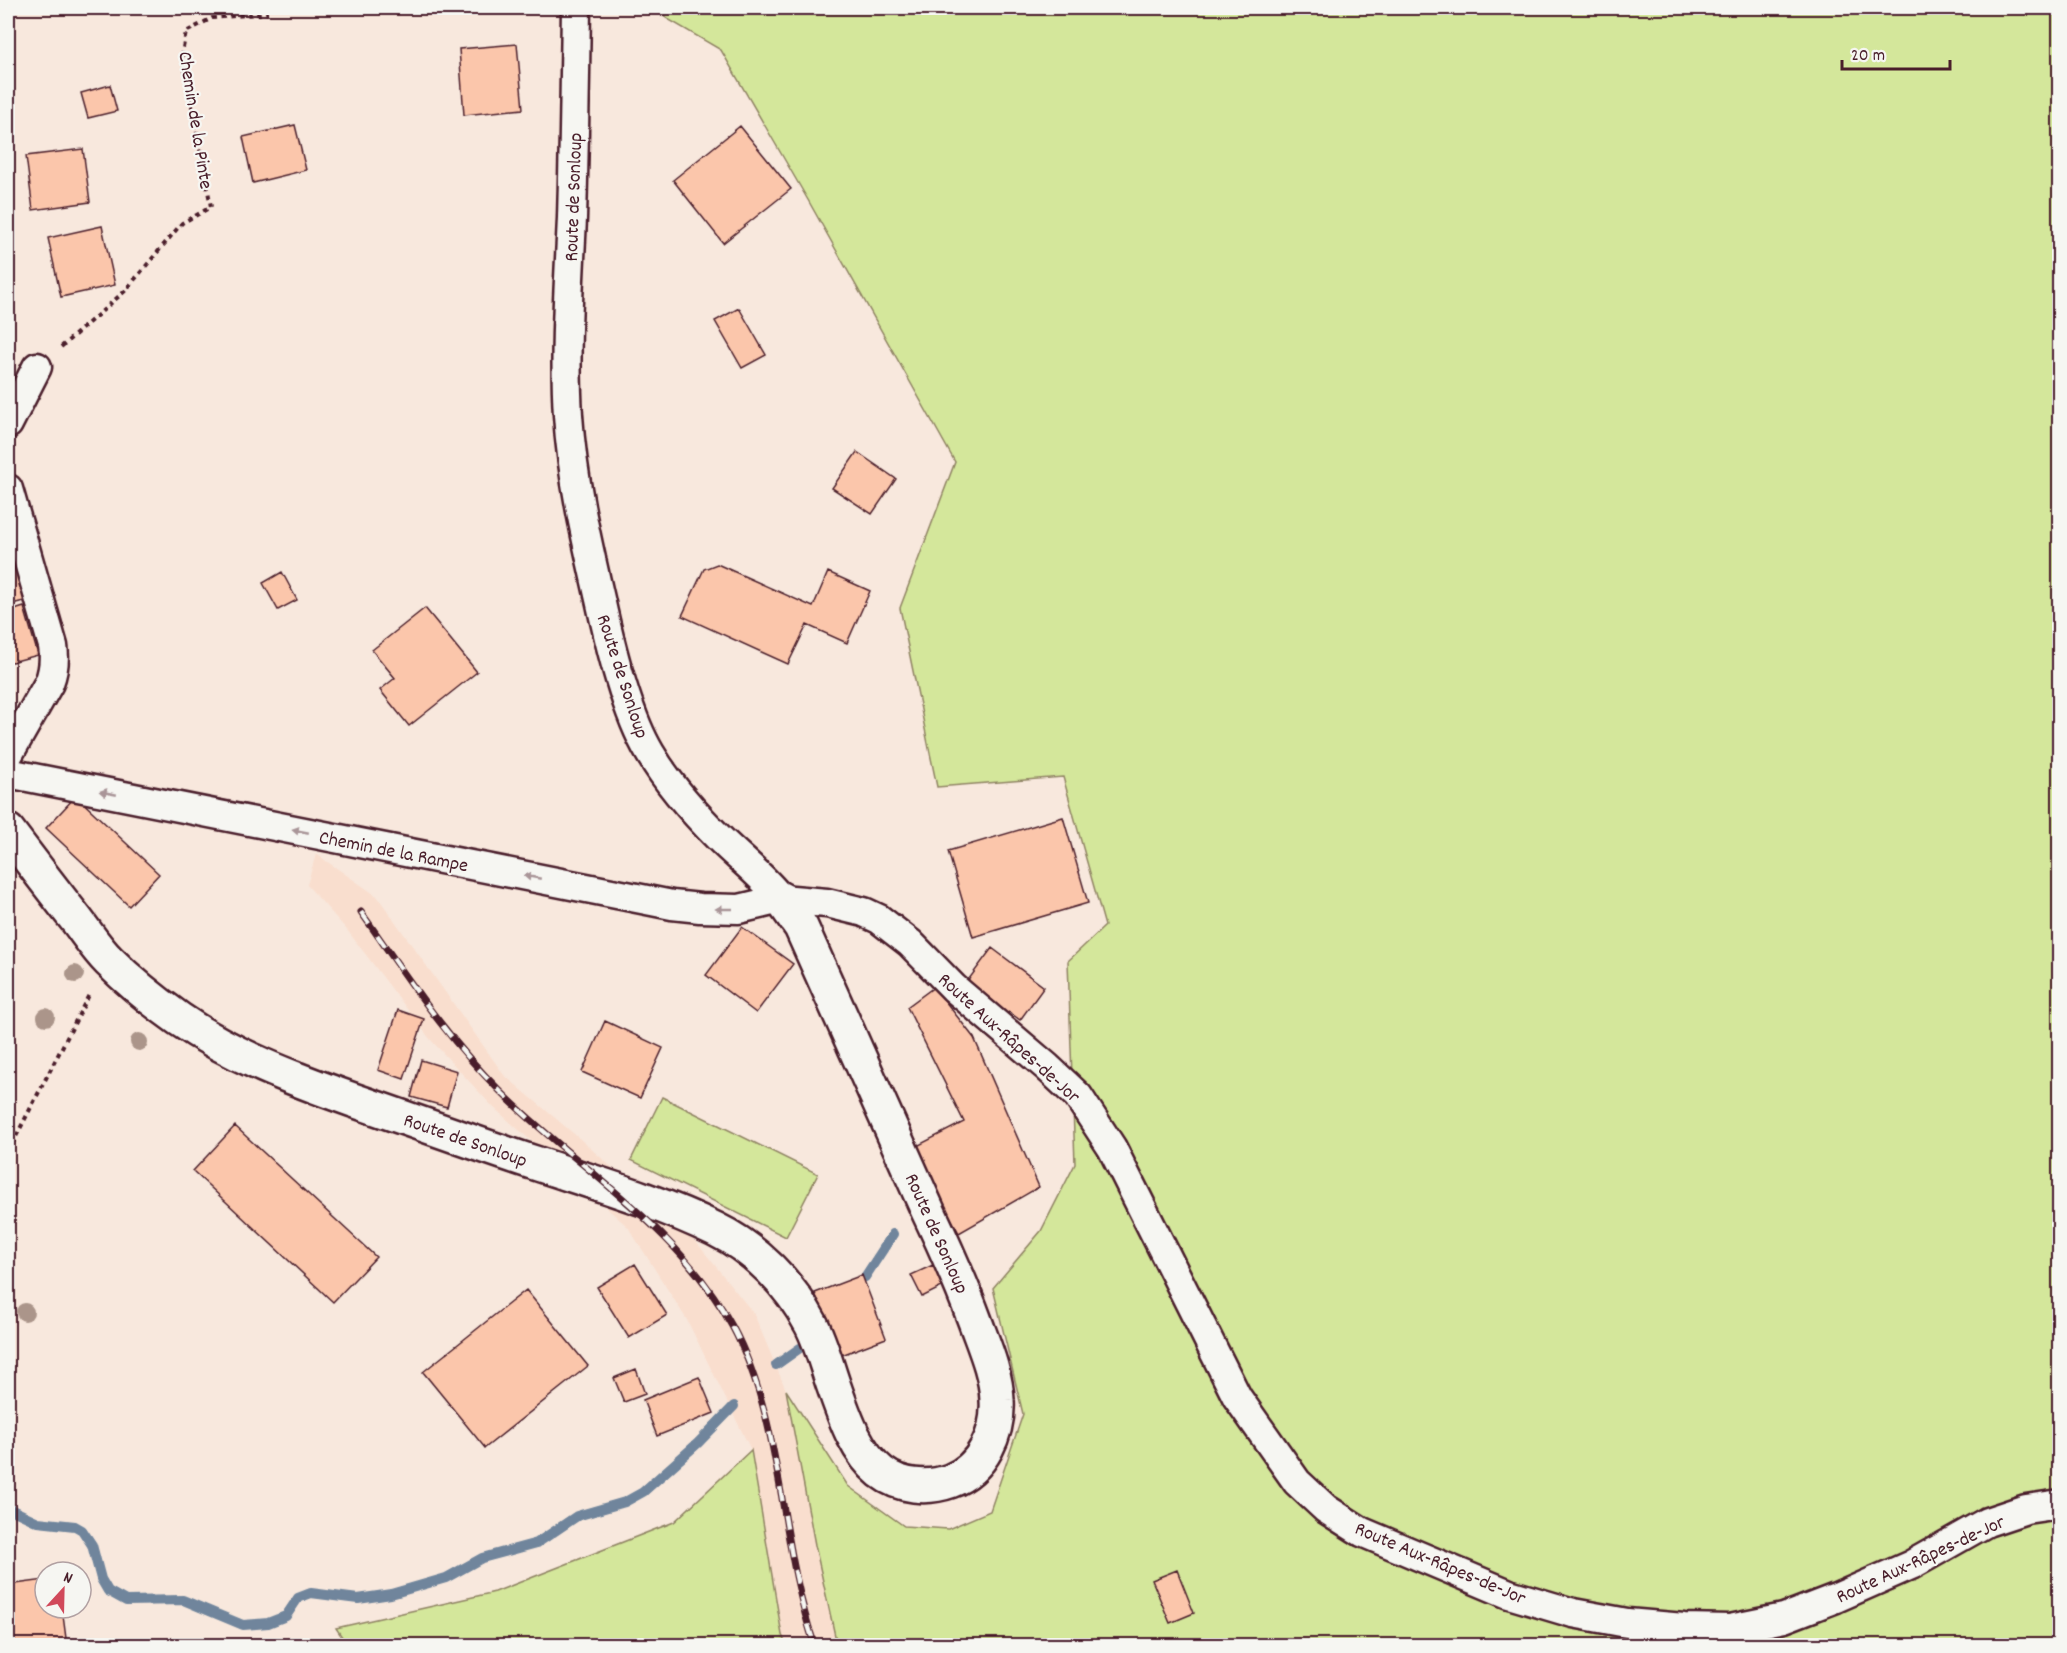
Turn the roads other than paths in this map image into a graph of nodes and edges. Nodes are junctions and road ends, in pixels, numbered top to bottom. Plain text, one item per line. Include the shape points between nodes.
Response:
1 (576, 8) edge
2 (37, 368) road end
3 (8, 424) edge
4 (8, 489) edge
5 (8, 755) edge
6 (8, 773) edge
7 (8, 831) edge
8 (782, 899) junction
9 (2060, 1504) edge

1 - 8 street, Route de Sonloup via 568,416 576,486 604,618 639,734 652,756 712,831
2 - 3 street
4 - 5 street via 54,656 49,683
8 -> 6 street, Chemin de la Rampe via 739,909 672,905
7 - 8 street, Route de Sonloup via 107,960 179,1019 218,1043 326,1090 678,1212 734,1239 780,1279 803,1311 855,1439 873,1464 883,1474 904,1483 926,1486 949,1482 971,1468 987,1449 993,1433 997,1396 989,1360 936,1228 801,927
8 - 9 street, Route Aux-Râpes-de-Jor via 848,908 879,919 1078,1096 1112,1148 1237,1397 1297,1482 1326,1509 1362,1532 1509,1594 1573,1613 1627,1623 1730,1629 1784,1618 1836,1598 1911,1565 1987,1522 2025,1509

